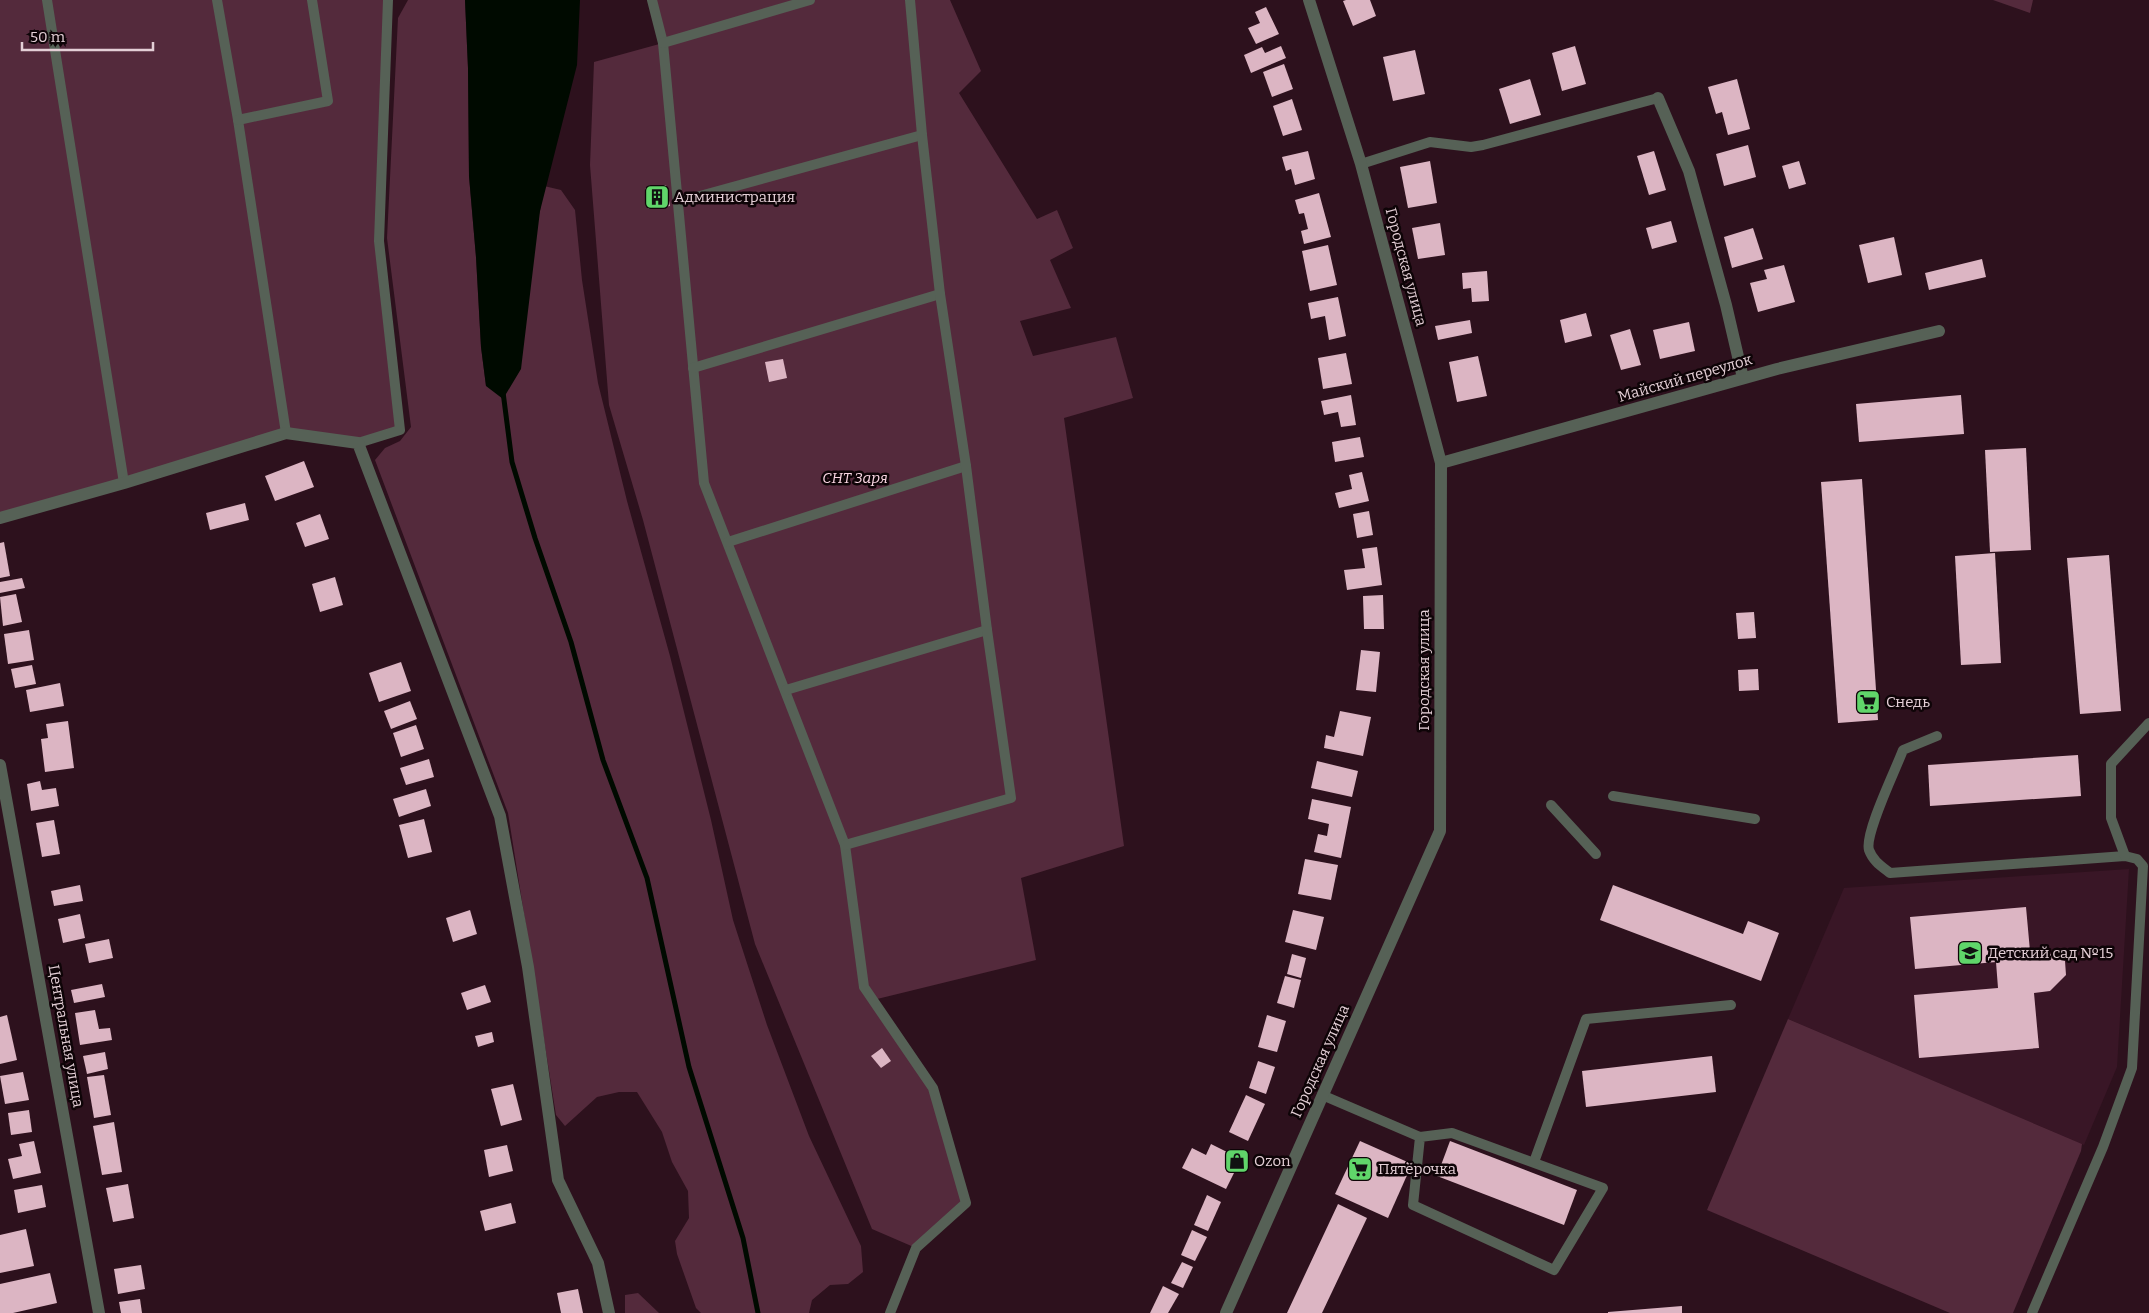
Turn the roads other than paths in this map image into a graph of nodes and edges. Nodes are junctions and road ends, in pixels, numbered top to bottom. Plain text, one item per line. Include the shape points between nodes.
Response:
1 (47, 0) edge
2 (217, 0) edge
3 (312, 0) edge
4 (388, 0) edge
5 (652, 0) edge
6 (810, 0) edge
7 (910, 0) edge
8 (1309, 0) edge
9 (663, 43) junction
10 (1658, 98) joint
11 (238, 120) junction
12 (922, 135) junction
13 (1361, 164) junction
14 (678, 202) junction
15 (940, 294) junction
16 (1939, 331) dead end
17 (694, 368) junction
18 (1743, 378) junction
19 (286, 433) junction
20 (358, 443) junction
21 (1441, 463) junction
22 (966, 466) junction
23 (124, 483) junction
24 (0, 518) edge
25 (728, 542) junction
26 (987, 630) junction
27 (786, 690) junction
28 (2149, 723) edge
29 (1937, 736) dead end
30 (0, 765) edge
31 (1613, 796) dead end
32 (1551, 805) dead end
33 (1755, 819) dead end
34 (845, 844) junction
35 (1596, 854) dead end
36 (2125, 856) junction
37 (1731, 1005) dead end
38 (1322, 1095) junction
39 (1420, 1137) junction
40 (1534, 1162) junction
41 (99, 1313) edge
42 (609, 1313) edge
43 (890, 1313) edge
44 (1226, 1313) edge
45 (2032, 1313) edge

1 - 23 lane
2 - 11 lane
3 - 11 lane via 328,101
4 - 20 lane via 379,241 400,430
5 - 9 lane
6 - 9 lane
7 - 12 lane
8 - 13 street, Городская улица
9 - 14 lane
10 - 13 lane via 1483,145 1471,147 1430,142
10 - 18 street via 1689,171
11 - 19 lane
12 - 14 lane
12 - 15 lane
13 - 21 street, Городская улица
14 - 17 lane
15 - 17 lane
15 - 22 lane
16 - 18 street, Майский переулок
17 - 25 lane via 704,484
18 - 21 street, Майский переулок
19 - 20 street
19 - 23 street
20 - 42 street via 500,816 528,967 558,1180 598,1262
21 - 38 street, Городская улица via 1440,830
22 - 25 lane
22 - 26 lane
23 - 24 street
25 - 27 lane
26 - 27 lane
26 - 34 lane via 1012,798
27 - 34 lane
28 - 36 lane via 2111,764 2111,818
29 - 36 lane via 1903,750 1872,828 1869,848 1876,862 1890,873
30 - 41 street, Центральная улица
31 - 33 lane
32 - 35 lane
34 - 43 lane via 864,987 933,1088 966,1203 916,1248
36 - 45 lane via 2137,859 2143,866 2132,1068 2103,1147
37 - 40 lane via 1586,1019
38 - 39 lane
38 - 44 street, Городская улица
39 - 40 lane via 1452,1133
39 - 40 lane via 1414,1205 1554,1270 1603,1188

